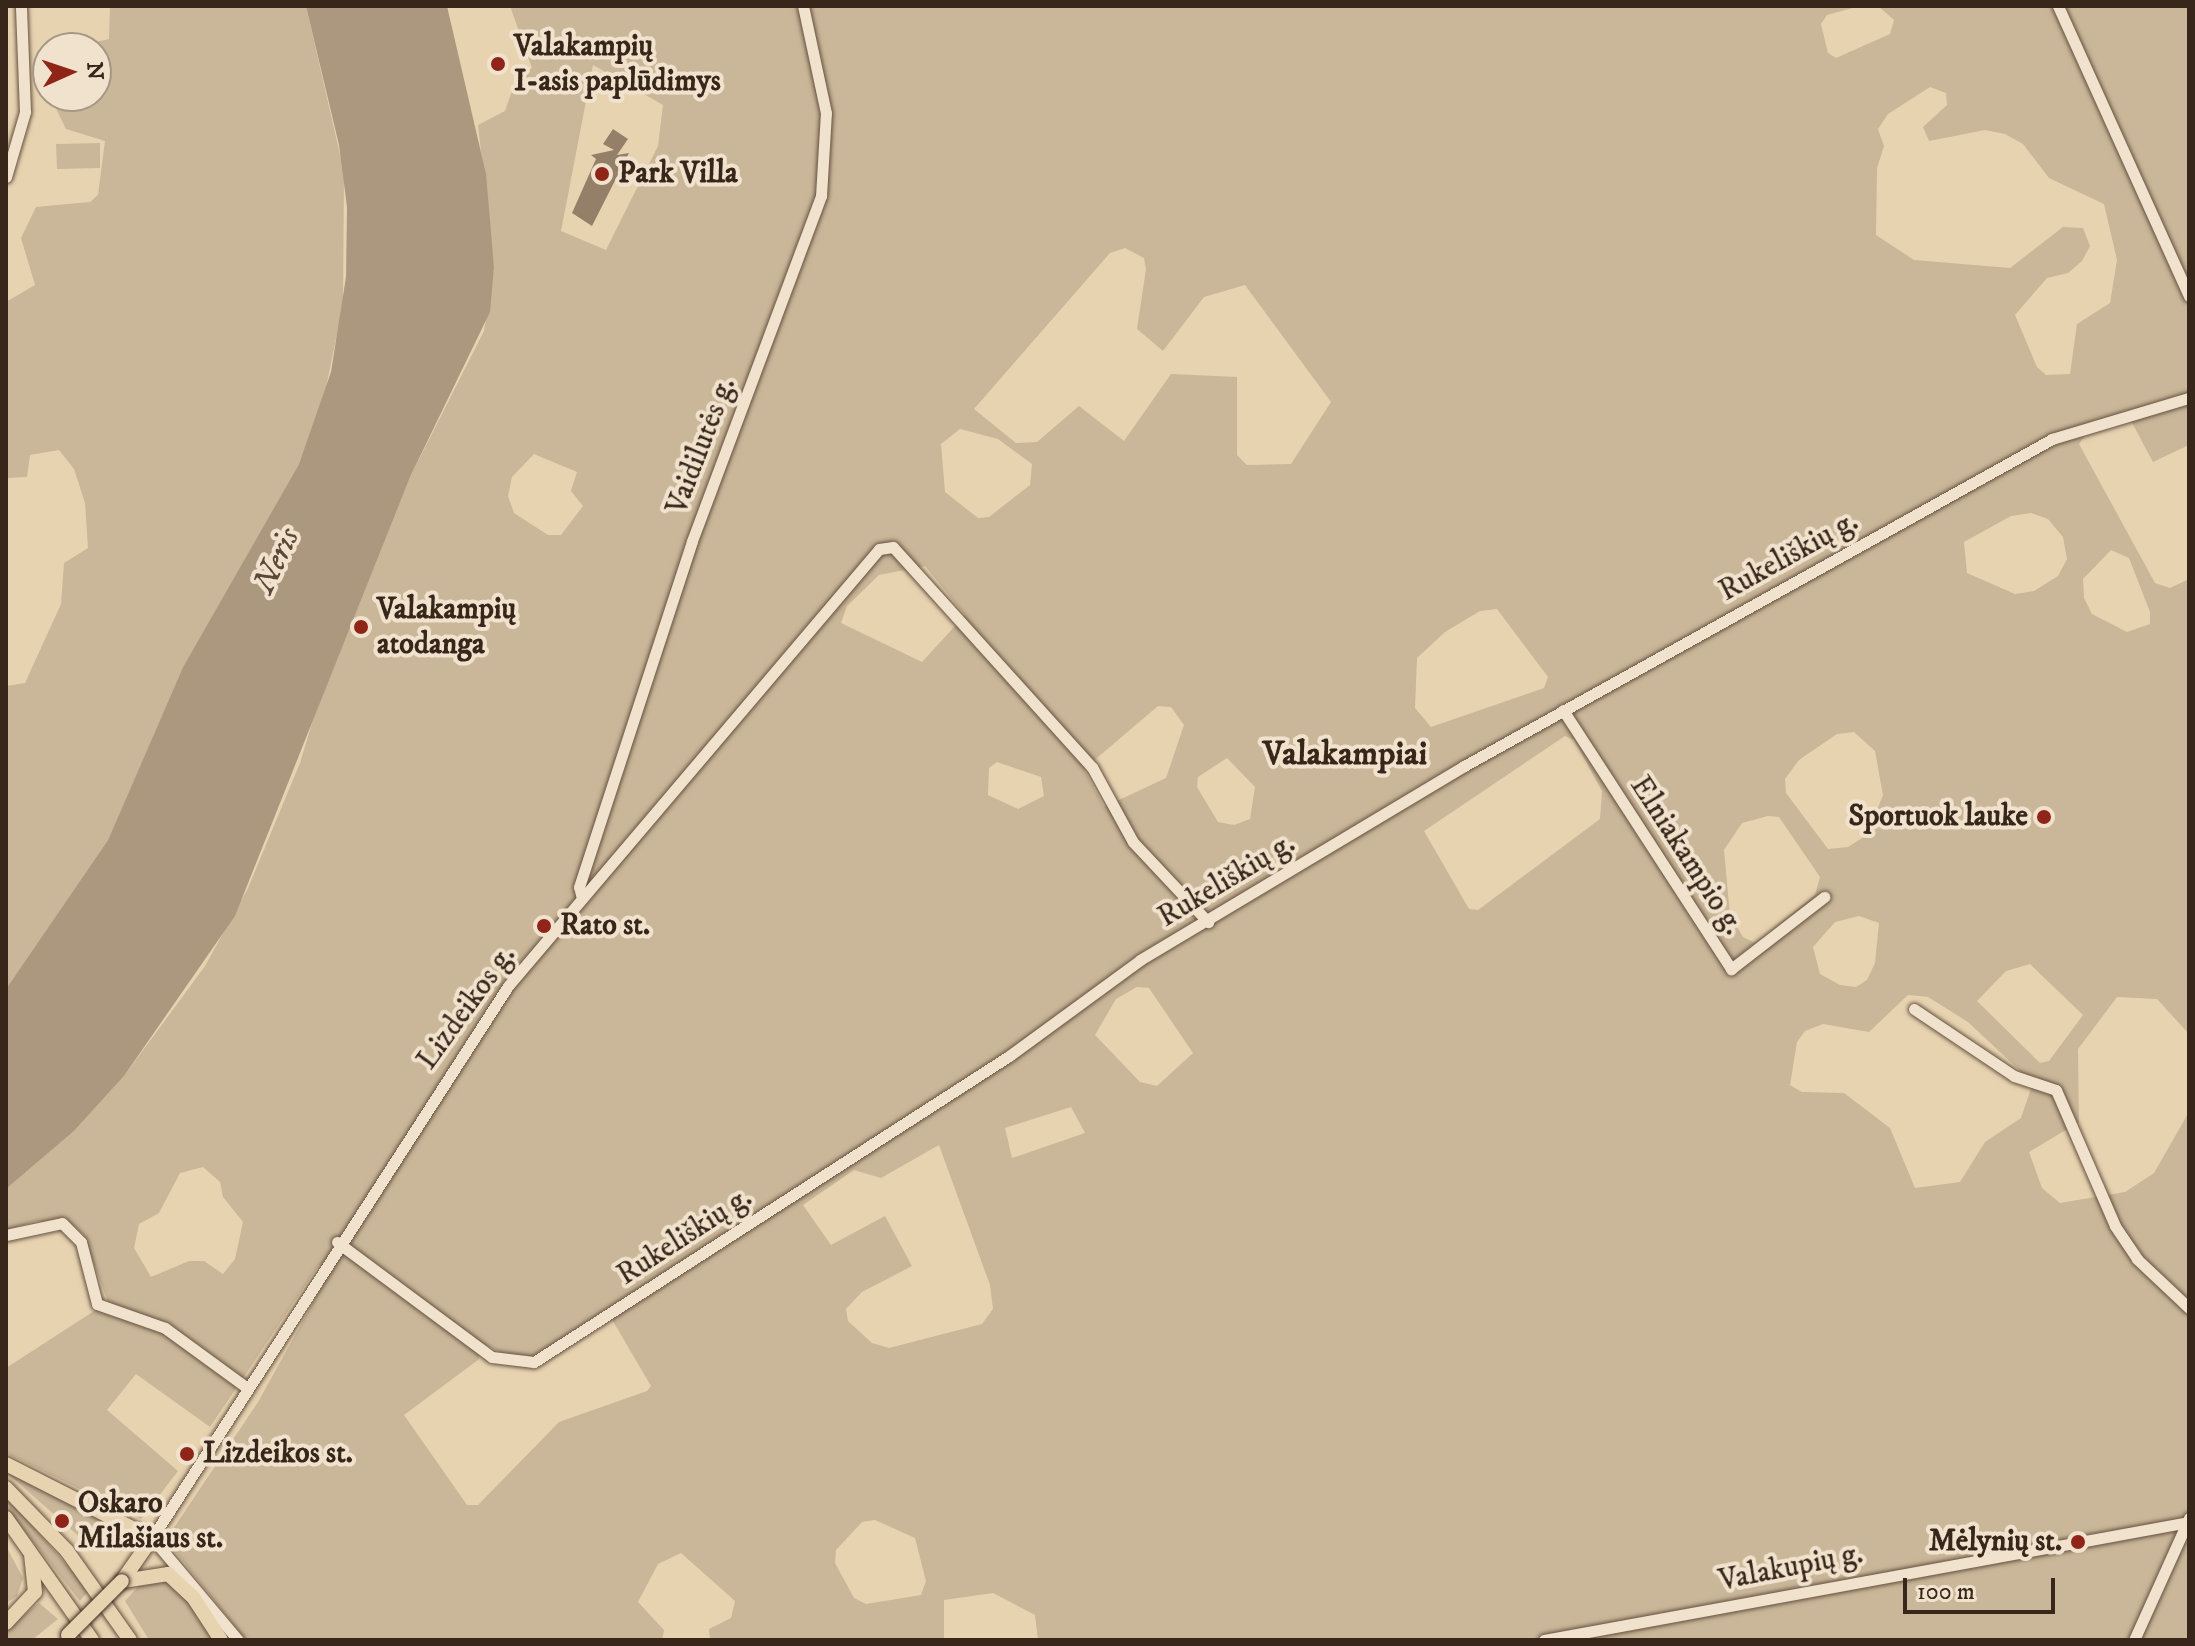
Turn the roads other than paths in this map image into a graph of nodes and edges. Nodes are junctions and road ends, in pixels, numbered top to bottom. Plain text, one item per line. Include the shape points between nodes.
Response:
1 (21, 6) edge
2 (803, 6) edge
3 (2058, 6) edge
4 (6, 177) edge
5 (2189, 296) edge
6 (2189, 398) edge
7 (1563, 710) junction
8 (1824, 897) dead end
9 (582, 898) junction
10 (1208, 922) junction
11 (1914, 1009) dead end
12 (6, 1235) edge
13 (337, 1242) junction
14 (2189, 1308) edge
15 (246, 1387) junction
16 (6, 1464) edge
17 (6, 1488) edge
18 (6, 1518) edge
19 (2188, 1520) edge
20 (152, 1538) junction
21 (28, 1544) junction
22 (122, 1581) junction
23 (193, 1597) junction
24 (6, 1623) edge
25 (226, 1623) junction
26 (64, 1638) edge
27 (92, 1640) edge
28 (130, 1640) edge
29 (221, 1640) edge
30 (238, 1640) edge
31 (1544, 1640) edge
32 (2134, 1640) edge

1 - 4 street via 25,112
2 - 9 street, Vaidilutės g. via 826,113 821,196 692,541 579,887
3 - 5 street
6 - 7 street, Rukeliškių g. via 2052,439
7 - 8 street, Elniakampio g. via 1731,969
7 - 10 street, Rukeliškių g.
9 - 10 street, Lizdeikos g. via 879,549 893,547 1092,767 1133,842
9 - 13 street, Lizdeikos g. via 508,986
10 - 13 street, Rukeliškių g. via 1140,960 1009,1056 534,1362 492,1357
11 - 14 street via 2014,1076 2056,1090 2115,1226 2137,1259
12 - 15 street via 62,1223 81,1242 97,1304 165,1328
13 - 15 street, Lizdeikos g.
15 - 20 street, Lizdeikos g.
16 - 20 main road
17 - 28 main road via 67,1551
18 - 21 main road
19 - 31 street, Valakupių g.
19 - 32 street
20 - 22 main road
20 - 25 street
21 - 24 main road via 35,1592
21 - 27 main road
22 - 23 main road via 156,1571
22 - 26 main road, bridge
23 - 25 street
23 - 29 main road
25 - 30 street

